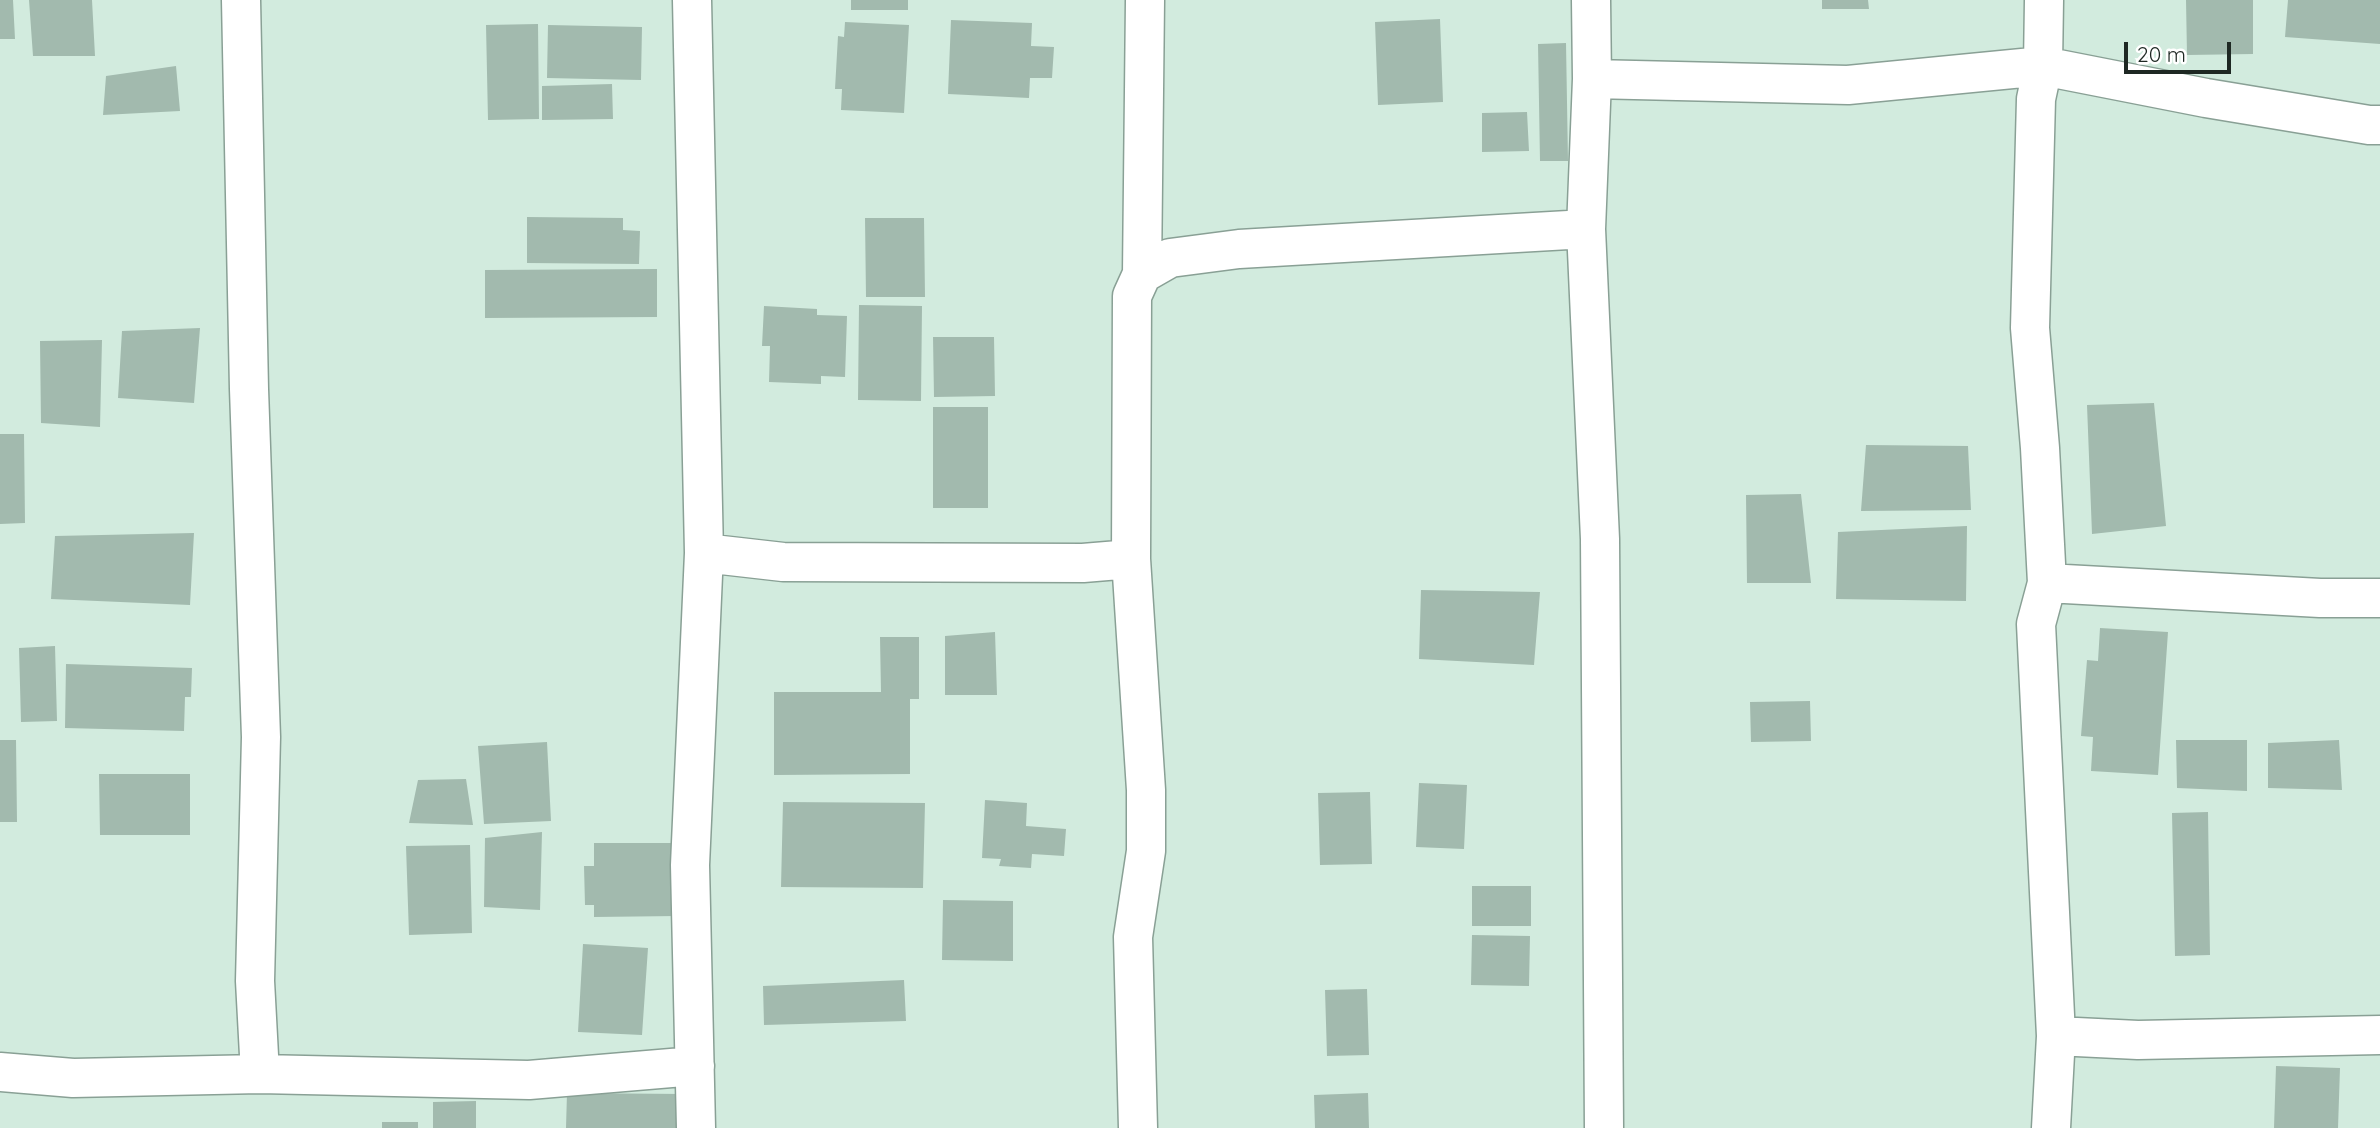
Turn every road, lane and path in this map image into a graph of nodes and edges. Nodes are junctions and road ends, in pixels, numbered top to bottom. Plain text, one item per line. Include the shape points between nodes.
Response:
1 (241, 0) edge
2 (692, 0) edge
3 (1145, 0) edge
4 (1591, 0) edge
5 (2044, 0) edge
6 (2043, 66) junction
7 (1592, 79) junction
8 (2380, 125) edge
9 (1586, 229) junction
10 (1142, 274) junction
11 (704, 553) junction
12 (1132, 559) junction
13 (2048, 583) junction
14 (2380, 598) edge
15 (2380, 1035) edge
16 (2056, 1036) junction
17 (695, 1066) junction
18 (0, 1072) edge
19 (260, 1074) junction
20 (696, 1128) edge
21 (1138, 1128) edge
22 (1604, 1128) edge
23 (2051, 1128) edge

1 - 19 street via 261,737 255,981
2 - 11 street
3 - 10 street
4 - 7 street
5 - 6 street
6 - 7 street via 1848,85
6 - 8 street
6 - 13 street via 2036,99 2030,328
7 - 9 street
9 - 10 street via 1239,249 1170,258
9 - 22 street via 1600,539
10 - 12 street via 1132,296
11 - 12 street via 783,562 1083,563
11 - 17 street via 690,865
12 - 21 street via 1146,790 1146,851 1133,937
13 - 14 street
13 - 16 street via 2036,624
15 - 16 street via 2138,1040
16 - 23 street
17 - 19 street via 529,1080
17 - 20 street
18 - 19 street via 73,1078

